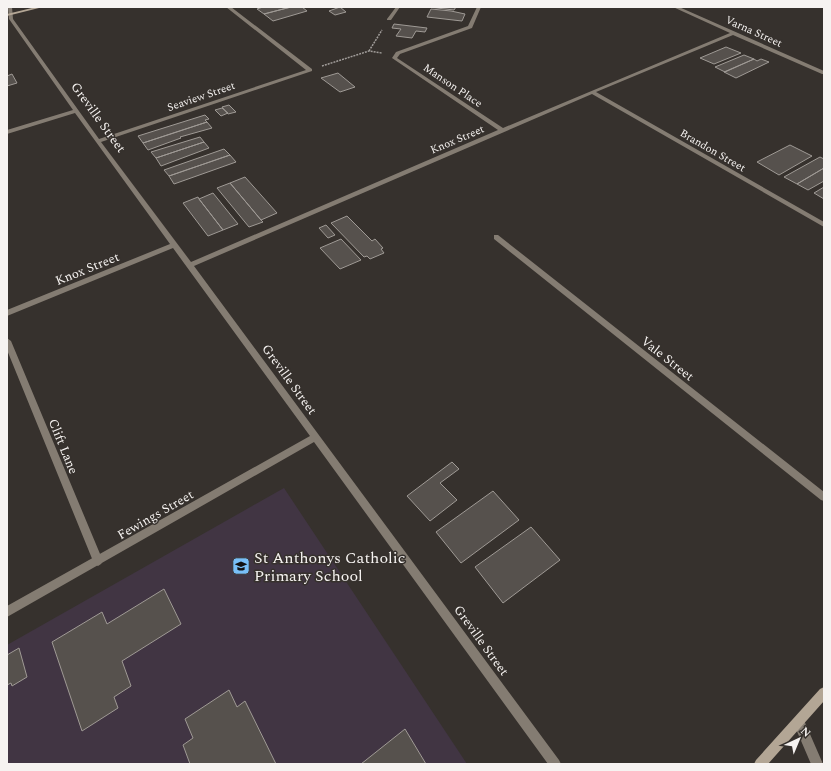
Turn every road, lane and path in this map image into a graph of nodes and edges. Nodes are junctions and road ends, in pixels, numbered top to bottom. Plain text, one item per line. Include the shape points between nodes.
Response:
1 (10, 7) edge
2 (41, 7) edge
3 (228, 7) edge
4 (398, 7) edge
5 (479, 7) edge
6 (678, 7) edge
7 (9, 15) edge
8 (389, 19) joint
9 (733, 33) junction
10 (310, 70) junction
11 (824, 73) edge
12 (592, 92) junction
13 (76, 111) junction
14 (503, 131) junction
15 (7, 132) edge
16 (98, 141) junction
17 (824, 225) edge
18 (496, 237) dead end
19 (175, 245) junction
20 (190, 265) junction
21 (7, 313) edge
22 (7, 341) edge
23 (316, 437) junction
24 (824, 497) edge
25 (98, 561) junction
26 (7, 612) edge
27 (824, 693) edge
28 (799, 722) junction
29 (555, 764) edge
30 (760, 764) edge
31 (817, 764) edge

1 - 7 street, Greville Street
2 - 7 main road
3 - 10 street
4 - 8 street
5 - 14 street, Manson Place via 470,27 394,58
6 - 9 street, Varna Street
7 - 13 street, Greville Street
8 - 10 path via 368,51
9 - 11 street, Varna Street
9 - 12 street, Knox Street
10 - 16 street, Seaview Street
12 - 14 street, Knox Street
12 - 17 street, Brandon Street
13 - 15 street
13 - 16 street, Greville Street
14 - 20 street, Knox Street
16 - 19 street, Greville Street
18 - 24 street, Vale Street
19 - 20 street, Greville Street
19 - 21 street, Knox Street
20 - 23 street, Greville Street
22 - 25 street, Clift Lane
23 - 25 street, Fewings Street
23 - 29 street, Greville Street
25 - 26 street, Fewings Street
27 - 28 main road
28 - 30 main road
28 - 31 street

